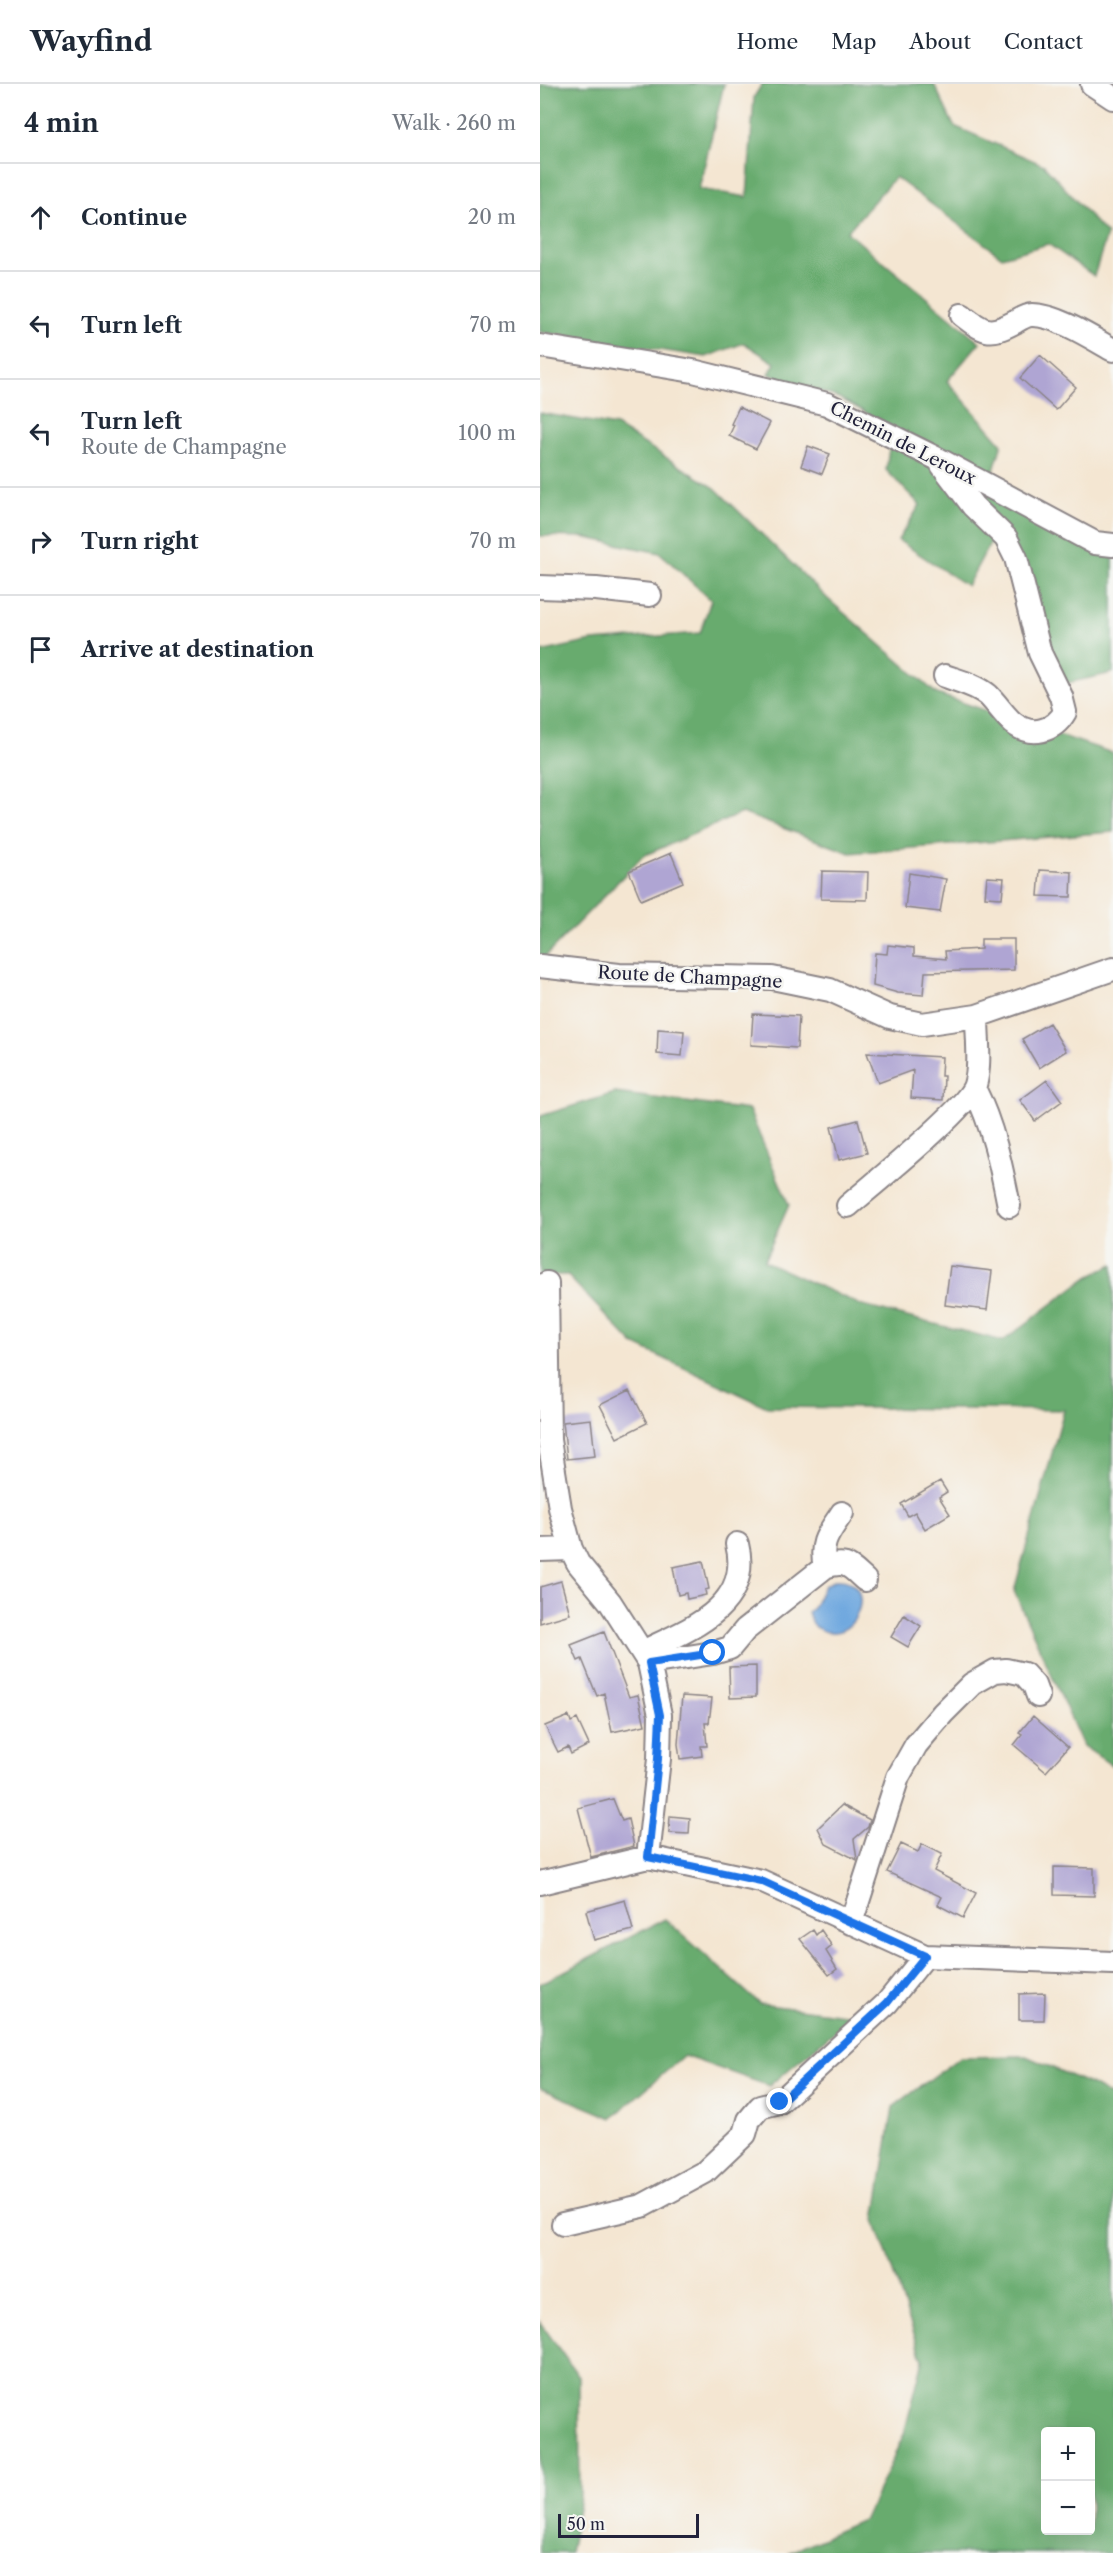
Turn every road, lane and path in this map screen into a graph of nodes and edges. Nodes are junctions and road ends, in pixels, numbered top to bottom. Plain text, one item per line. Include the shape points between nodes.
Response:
1 (1092, 84) edge
2 (1113, 98) edge
3 (962, 315) dead end
4 (540, 346) edge
5 (1113, 350) edge
6 (938, 459) junction
7 (1113, 545) edge
8 (540, 587) edge
9 (650, 594) dead end
10 (945, 676) dead end
11 (540, 966) edge
12 (1113, 969) edge
13 (977, 1016) junction
14 (974, 1088) junction
15 (848, 1206) dead end
16 (1009, 1206) dead end
17 (548, 1283) dead end
18 (842, 1513) dead end
19 (737, 1544) dead end
20 (571, 1549) junction
21 (540, 1550) edge
22 (825, 1567) junction
23 (865, 1580) dead end
24 (646, 1657) junction
25 (1038, 1696) dead end
26 (648, 1857) junction
27 (540, 1883) edge
28 (851, 1923) junction
29 (925, 1956) junction
30 (1113, 1963) edge
31 (563, 2224) dead end

1 - 2 street
3 - 5 street via 981,330 991,332 1029,315 1039,316
4 - 6 street, Chemin de Leroux via 693,371 827,404
6 - 7 street, Chemin de Leroux via 1095,543
6 - 10 street via 974,506 1006,538 1016,558 1040,653 1065,712 1043,732 1029,730 1016,725 988,695
8 - 9 street
11 - 13 street, Route de Champagne via 619,975 772,978 830,990 890,1017 922,1024
12 - 13 street, Route de Champagne
13 - 14 street
14 - 15 street via 947,1118
14 - 16 street via 996,1143
17 - 20 street via 549,1440
18 - 22 street via 823,1543
19 - 24 street via 740,1570 718,1610
20 - 21 street
20 - 24 street
22 - 23 street via 839,1562 848,1564
22 - 24 street via 745,1630 730,1648 713,1653
24 - 26 street via 660,1715
25 - 28 street via 1024,1674 994,1671 972,1684 916,1745 898,1777
26 - 27 street
26 - 28 street via 761,1881
28 - 29 street
29 - 30 street
29 - 31 street via 887,2003 789,2094 780,2102 760,2107 749,2120 745,2134 705,2172 642,2206

